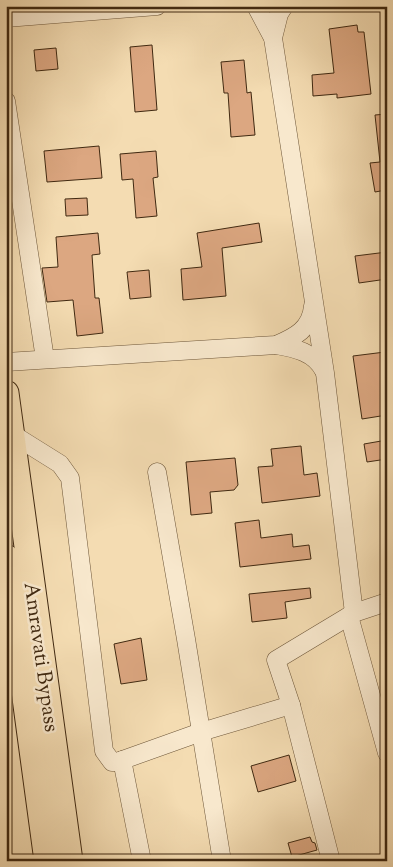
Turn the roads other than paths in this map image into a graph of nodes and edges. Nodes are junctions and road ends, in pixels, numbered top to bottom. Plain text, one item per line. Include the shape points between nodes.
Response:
1 (157, 6) edge
2 (256, 6) edge
3 (284, 6) edge
4 (6, 18) edge
5 (273, 38) junction
6 (6, 101) edge
7 (314, 296) junction
8 (276, 345) junction
9 (44, 359) junction
10 (6, 362) edge
11 (325, 374) junction
12 (6, 393) edge
13 (12, 434) junction
14 (157, 472) dead end
15 (6, 556) edge
16 (387, 602) edge
17 (352, 614) junction
18 (291, 705) junction
19 (201, 732) junction
20 (387, 753) edge
21 (122, 760) junction
22 (47, 861) edge
23 (70, 861) edge
24 (142, 861) edge
25 (222, 861) edge
26 (331, 861) edge

1 - 4 street
2 - 5 street
3 - 5 street
5 - 7 street
6 - 9 street
7 - 8 street via 306,328 294,338
7 - 11 street
8 - 9 street
8 - 11 street via 295,348 312,356
9 - 10 street
11 - 17 street
12 - 13 highway, Amravati Bypass
13 - 21 street via 60,464 70,478 104,751 112,762
13 - 23 highway, Amravati Bypass
14 - 19 street
15 - 22 highway, Amravati Bypass
16 - 17 street
17 - 18 street via 276,660
17 - 20 street
18 - 19 street
18 - 26 street
19 - 21 street
19 - 25 street
21 - 24 street

